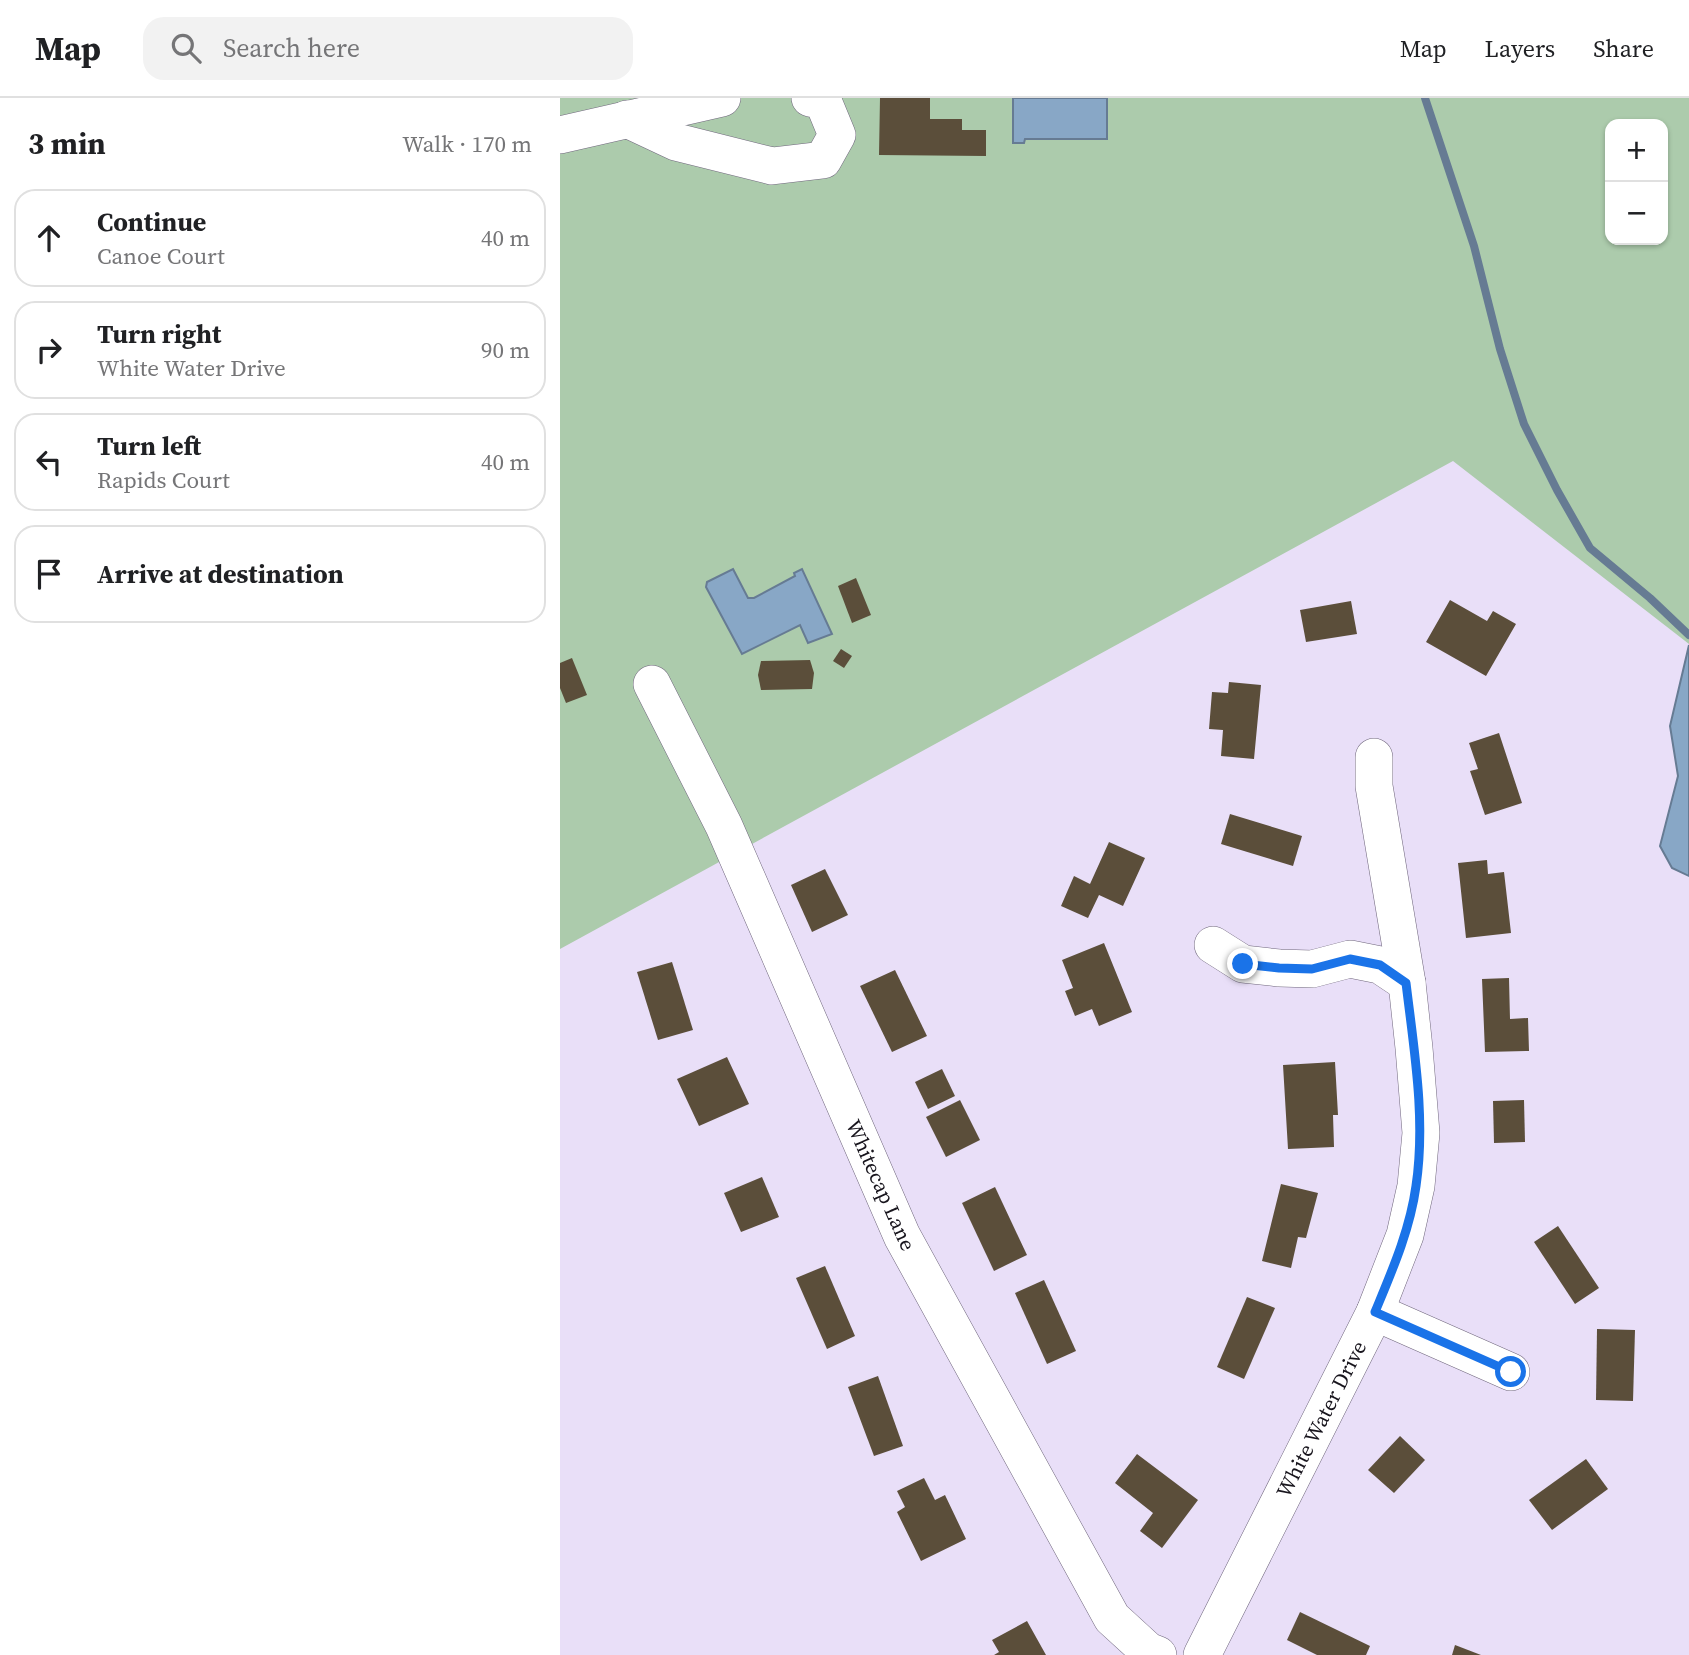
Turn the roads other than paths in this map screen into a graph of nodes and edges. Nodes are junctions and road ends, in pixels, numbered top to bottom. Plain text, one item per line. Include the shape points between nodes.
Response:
1 (722, 98) edge
2 (810, 98) edge
3 (627, 120) junction
4 (560, 135) edge
5 (652, 684) dead end
6 (1374, 757) dead end
7 (1213, 945) dead end
8 (1406, 983) junction
9 (1375, 1312) junction
10 (1511, 1372) dead end
11 (1158, 1655) edge
12 (1202, 1655) edge

1 - 3 street
2 - 3 street via 823,101 836,135 823,160 772,166 676,142
3 - 4 street
5 - 11 street, Whitecap Lane via 724,826 902,1236 1112,1618
6 - 8 street, White Water Drive via 1374,786
7 - 8 street via 1243,964 1312,969 1350,959 1380,965
8 - 9 street, White Water Drive via 1421,1133 1405,1235
9 - 10 street
9 - 12 street, White Water Drive

